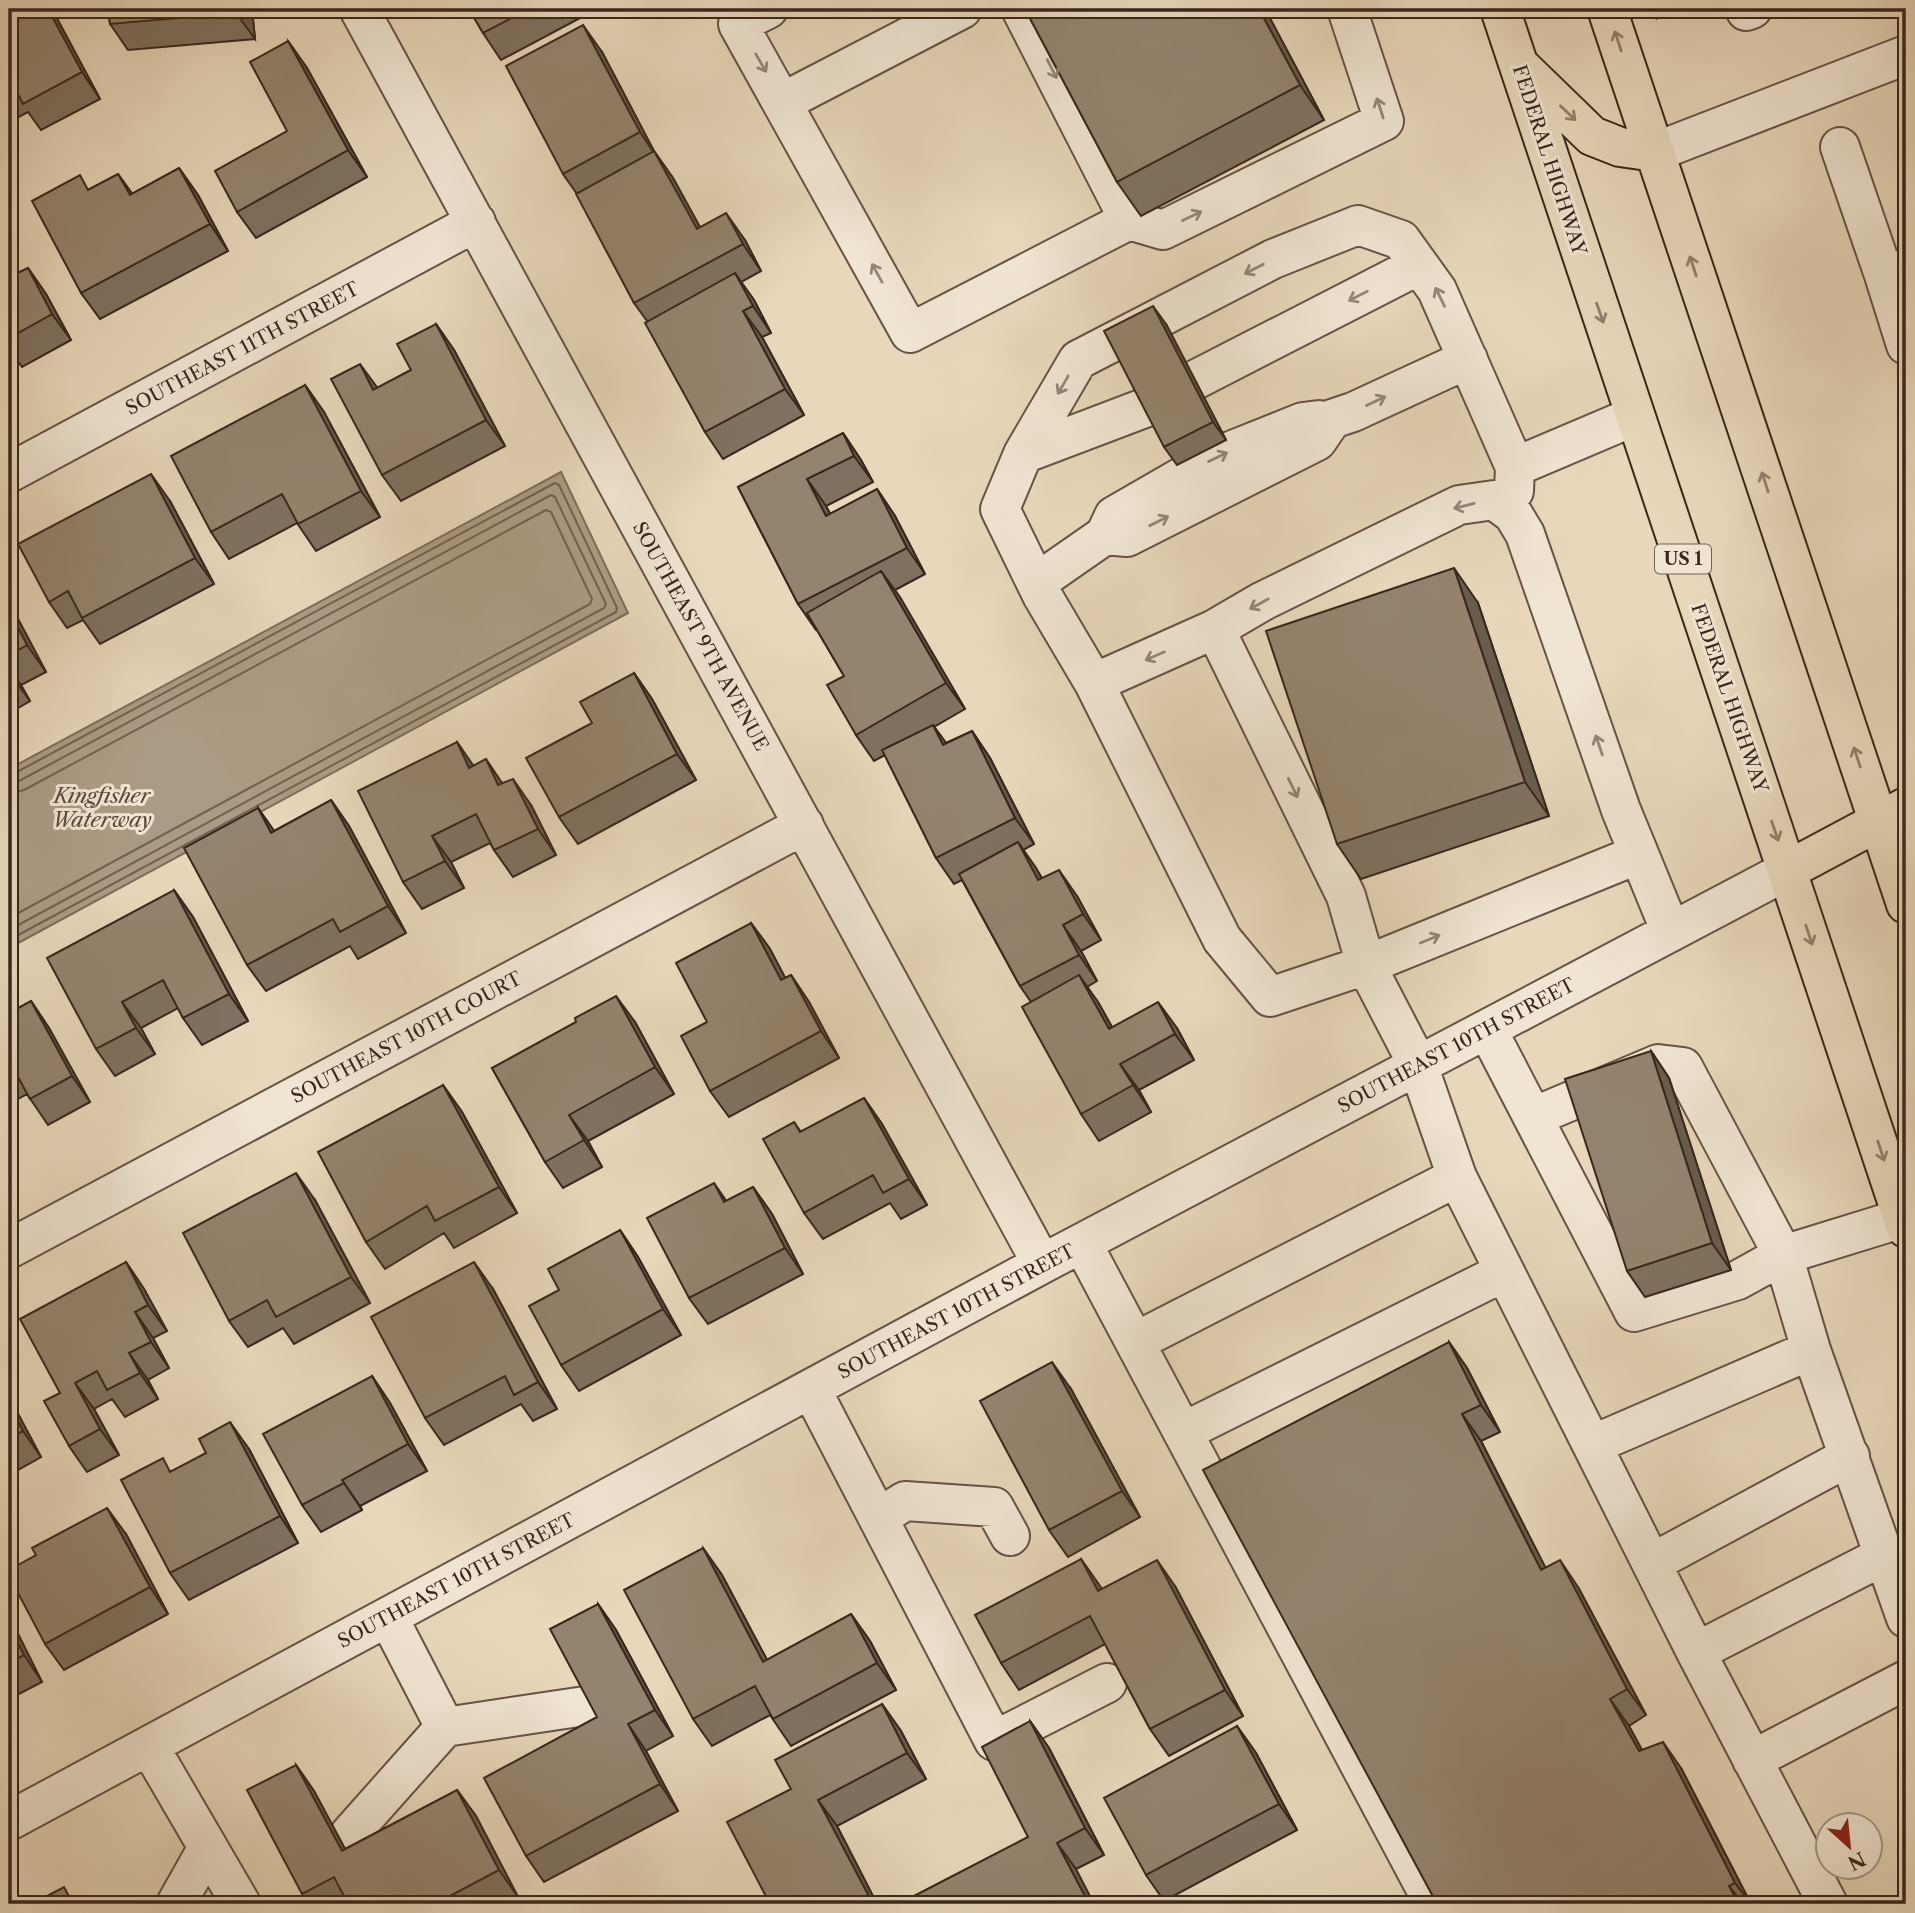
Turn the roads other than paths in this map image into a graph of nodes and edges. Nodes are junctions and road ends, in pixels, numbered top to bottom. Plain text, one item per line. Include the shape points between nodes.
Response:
1 (359, 9) edge
2 (768, 9) edge
3 (962, 9) edge
4 (1021, 9) edge
5 (1348, 9) edge
6 (1500, 9) edge
7 (1608, 9) edge
8 (1745, 9) edge
9 (1752, 9) edge
10 (1906, 55) edge
11 (1519, 65) junction
12 (783, 102) junction
13 (1840, 147) dead end
14 (1655, 152) junction
15 (1129, 220) junction
16 (476, 222) junction
17 (1419, 265) junction
18 (1895, 272) edge
19 (1906, 345) edge
20 (1468, 359) junction
21 (1195, 380) edge
22 (1147, 407) edge
23 (1635, 416) junction
24 (1023, 454) junction
25 (1515, 467) junction
26 (9, 473) edge
27 (1513, 514) junction
28 (1036, 583) junction
29 (1215, 629) junction
30 (1094, 683) junction
31 (1893, 814) edge
32 (804, 825) junction
33 (1639, 854) junction
34 (1788, 870) junction
35 (1906, 904) edge
36 (1671, 932) junction
37 (1366, 965) junction
38 (1487, 1029) junction
39 (1418, 1065) junction
40 (1533, 1117) junction
41 (1457, 1177) junction
42 (1905, 1223) edge
43 (1082, 1243) junction
44 (9, 1249) edge
45 (1783, 1255) junction
46 (1042, 1264) junction
47 (1504, 1272) junction
48 (1135, 1342) junction
49 (1811, 1350) junction
50 (811, 1389) junction
51 (1183, 1432) junction
52 (1592, 1445) junction
53 (1850, 1456) junction
54 (878, 1518) junction
55 (1010, 1536) dead end
56 (1885, 1555) junction
57 (1652, 1563) junction
58 (388, 1617) junction
59 (1906, 1618) edge
60 (1696, 1652) junction
61 (1906, 1680) edge
62 (1107, 1683) edge
63 (585, 1706) edge
64 (445, 1727) junction
65 (149, 1746) junction
66 (1752, 1760) junction
67 (9, 1821) edge
68 (349, 1835) dead end
69 (208, 1847) junction
70 (176, 1904) edge
71 (241, 1904) edge
72 (1434, 1904) edge
73 (1828, 1904) edge

1 - 16 street, SOUTHEAST 9TH AVENUE
2 -> 12 street via 738,24
3 - 12 street
4 -> 15 street
15 -> 5 street via 1164,230 1384,121
6 - 11 main road, FEDERAL HIGHWAY / US 1
14 -> 7 main road
8 - 9 street
10 - 14 street
11 -> 14 main road via 1592,135 1620,147
11 -> 23 main road, FEDERAL HIGHWAY / US 1
15 -> 12 street via 910,333
13 - 18 street
31 -> 14 main road
16 - 26 street, SOUTHEAST 11TH STREET
16 - 32 street, SOUTHEAST 9TH AVENUE
20 -> 17 street via 1437,290
17 -> 21 street
17 -> 24 street via 1401,240 1358,225 1273,259 1078,360
18 - 19 street
20 - 25 street
28 -> 20 street via 1105,536 1127,537 1317,441 1332,419
22 - 24 street
23 - 25 street
23 -> 34 main road, FEDERAL HIGHWAY / US 1
24 - 28 street via 1000,509
25 - 27 street
27 -> 29 street via 1494,500 1459,505
33 -> 27 street via 1525,534
28 - 30 street
29 -> 30 street
29 -> 37 street via 1346,896
30 - 37 street via 1222,939 1270,998
31 - 34 main road, SOUTHEAST 10TH STREET
31 - 35 main road
32 - 44 street, SOUTHEAST 10TH COURT
32 - 46 street, SOUTHEAST 9TH AVENUE
33 - 36 street
37 -> 33 street
34 - 36 street, SOUTHEAST 10TH STREET
34 -> 42 main road, FEDERAL HIGHWAY / US 1
36 - 38 street, SOUTHEAST 10TH STREET
37 - 39 street
38 - 39 street, SOUTHEAST 10TH STREET
38 - 40 street
39 - 41 street
39 - 43 street, SOUTHEAST 10TH STREET
40 - 45 street via 1658,1064 1683,1068
40 - 45 street via 1634,1312 1738,1280
41 - 47 street
41 - 48 street
42 - 45 street
43 - 46 street, SOUTHEAST 10TH STREET
43 - 48 street
45 - 49 street
46 - 50 street, SOUTHEAST 10TH STREET
47 - 51 street
47 - 52 street
48 - 51 street
49 - 52 street
49 - 53 street
50 - 54 street
50 - 58 street, SOUTHEAST 10TH STREET
51 - 72 street
52 - 57 street
53 - 56 street
53 - 57 street
54 - 55 street via 905,1500 995,1507
54 - 62 street via 994,1741
56 - 59 street
56 - 60 street
57 - 60 street
58 - 64 street
58 - 65 street, SOUTHEAST 10TH STREET
60 - 66 street
61 - 66 street
63 - 64 street
64 - 68 street
65 - 67 street, SOUTHEAST 10TH STREET
65 - 69 street
66 - 73 street
69 - 70 street
69 - 71 street

